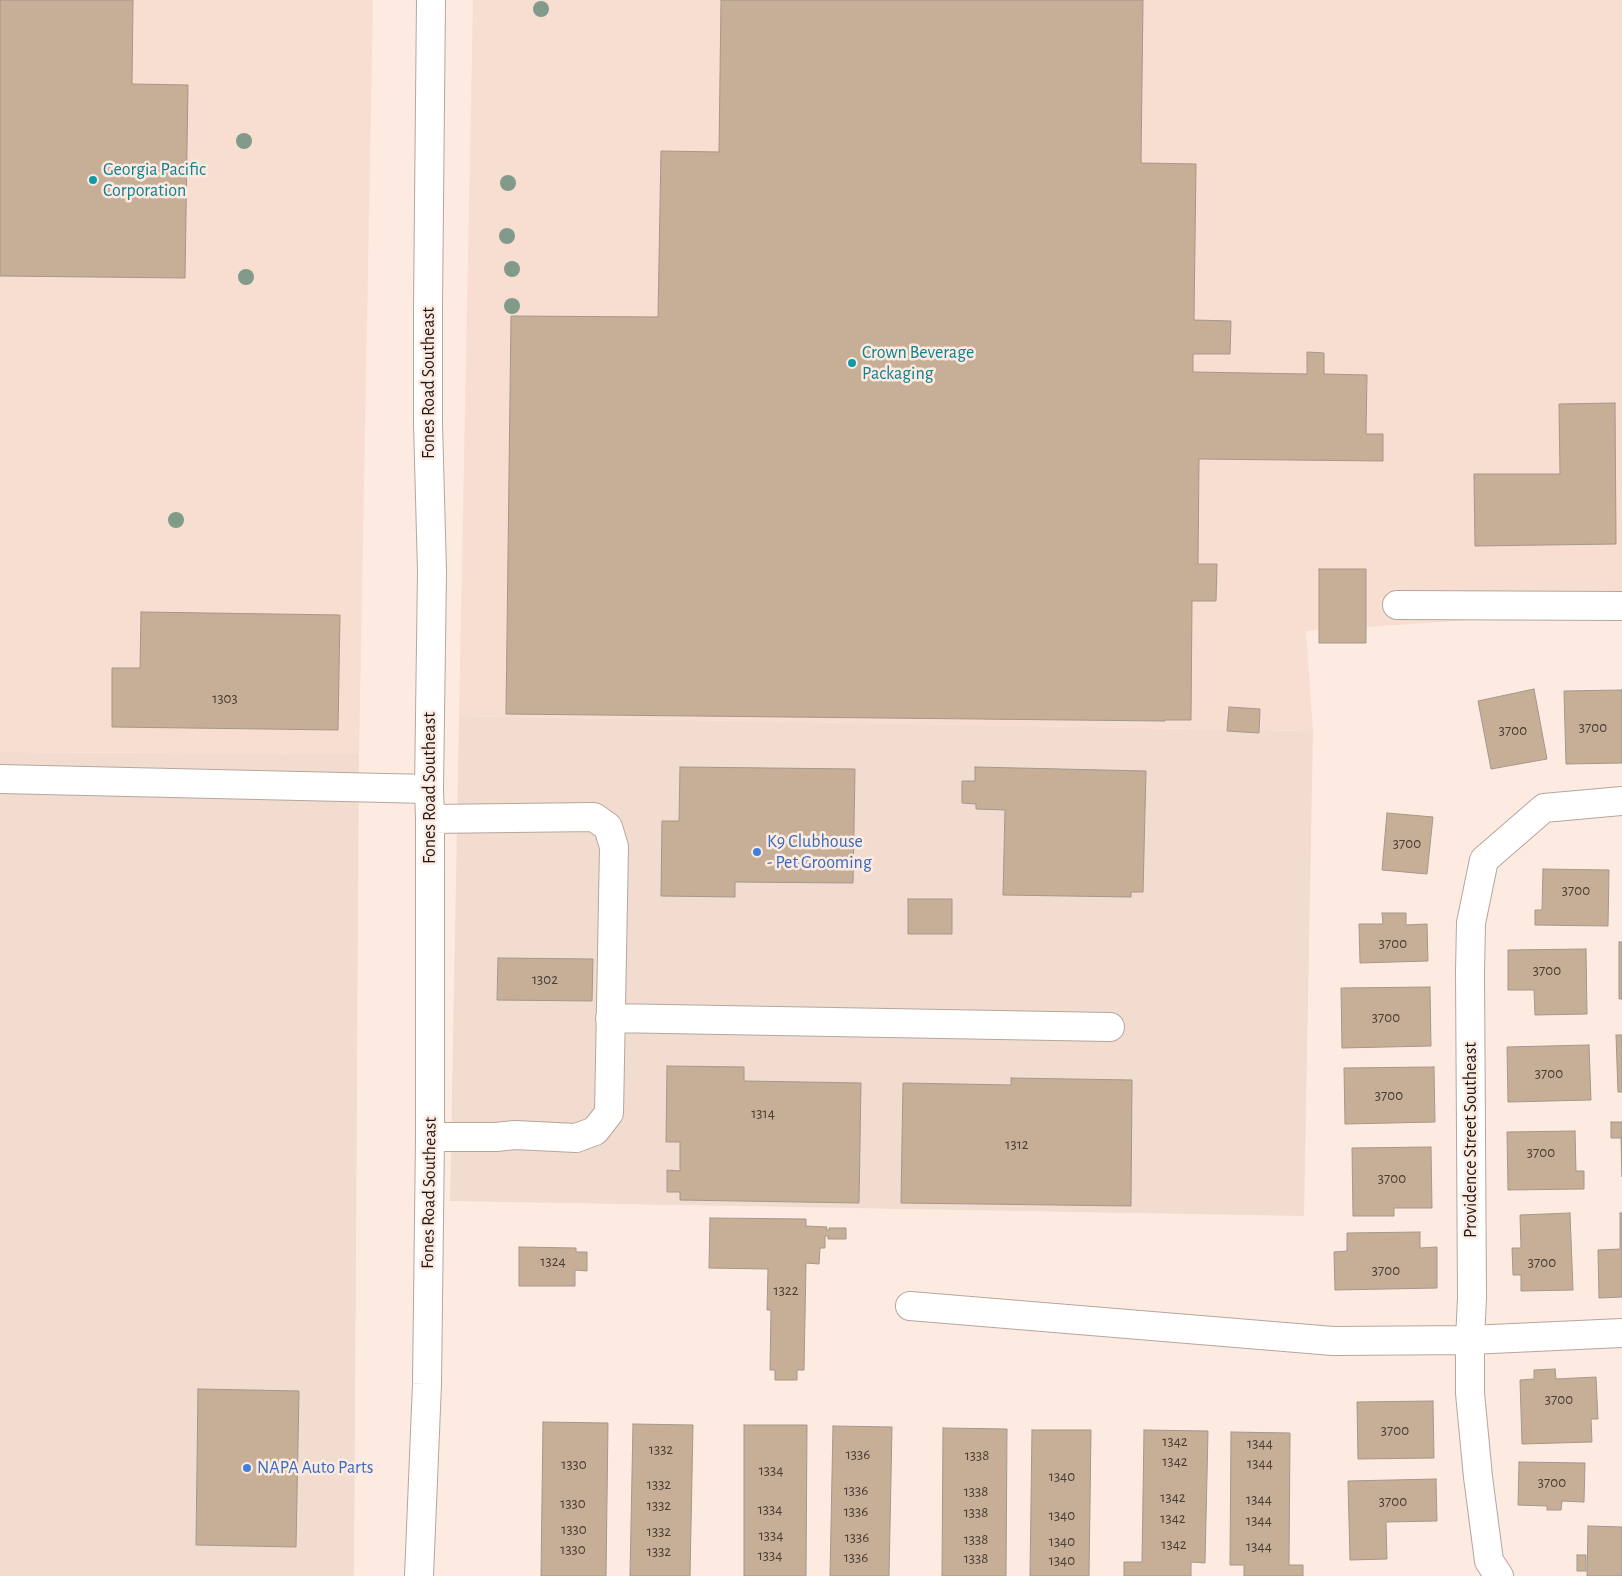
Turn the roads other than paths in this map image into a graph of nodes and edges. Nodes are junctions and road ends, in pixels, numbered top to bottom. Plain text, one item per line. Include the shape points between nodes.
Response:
1 (431, 0) edge
2 (1396, 605) dead end
3 (1622, 606) edge
4 (0, 779) edge
5 (429, 789) junction
6 (1622, 801) edge
7 (430, 819) junction
8 (610, 1018) junction
9 (1110, 1026) dead end
10 (430, 1137) junction
11 (910, 1306) dead end
12 (1622, 1333) edge
13 (1470, 1340) junction
14 (419, 1576) edge
15 (1499, 1576) edge

1 - 5 street, Fones Road Southeast
2 - 3 street
4 - 5 street
5 - 7 street, Fones Road Southeast
6 - 13 street, Providence Street Southeast via 1544,808 1484,860 1471,923
7 - 8 street via 594,817 608,827 614,847
7 - 10 street, Fones Road Southeast
8 - 9 street
8 - 10 street via 609,1113 595,1131 576,1138 515,1135
10 - 14 street, Fones Road Southeast via 427,1384
11 - 13 street via 1333,1341
12 - 13 street
13 - 15 street, Providence Street Southeast via 1470,1393 1478,1477 1489,1561

